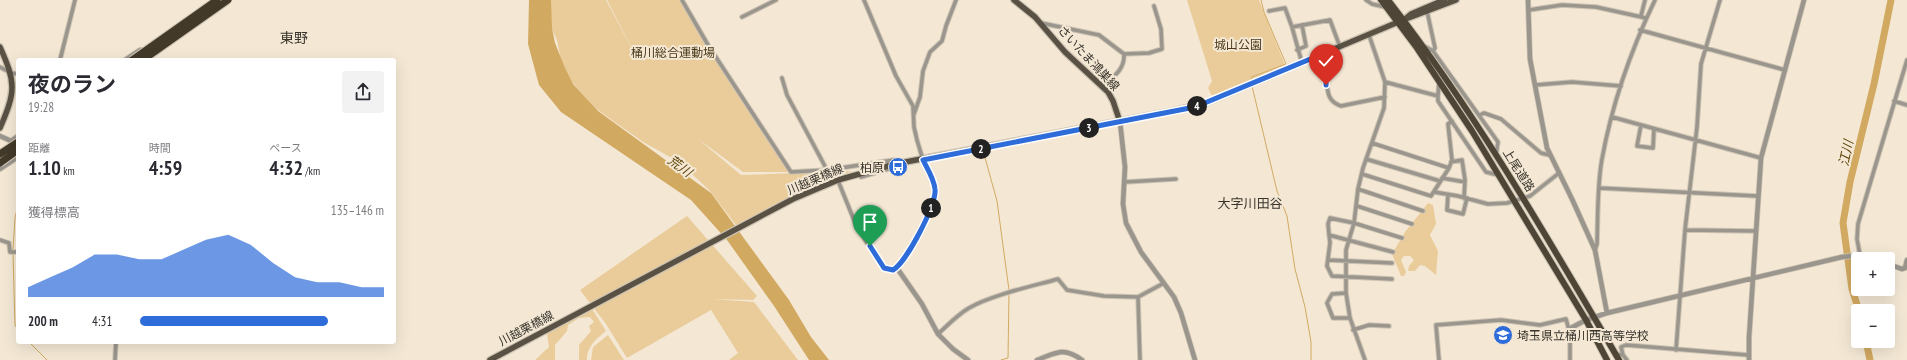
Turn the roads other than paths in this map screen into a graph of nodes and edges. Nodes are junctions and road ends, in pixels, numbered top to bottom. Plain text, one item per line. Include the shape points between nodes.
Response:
1 (75, 0) edge
2 (217, 0) edge
3 (228, 0) edge
4 (682, 0) edge
5 (776, 0) edge
6 (864, 0) edge
7 (956, 0) edge
8 (1014, 0) edge
9 (1366, 0) edge
10 (1381, 0) edge
11 (1388, 0) edge
12 (1444, 0) edge
13 (1456, 0) edge
14 (1528, 0) edge
15 (1644, 0) edge
16 (1655, 0) edge
17 (1720, 0) edge
18 (1804, 0) edge
19 (1154, 6) dead end
20 (1386, 7) junction
21 (1428, 7) junction
22 (1528, 10) junction
23 (1269, 11) dead end
24 (1641, 16) junction
25 (742, 17) dead end
26 (1646, 18) junction
27 (1401, 21) junction
28 (1041, 23) junction
29 (1302, 25) junction
30 (1292, 26) junction
31 (1640, 30) junction
32 (1369, 35) junction
33 (1423, 46) junction
34 (0, 47) edge
35 (1340, 47) junction
36 (1707, 48) junction
37 (1297, 50) junction
38 (1433, 51) junction
39 (1124, 54) junction
40 (1320, 55) junction
41 (60, 58) edge
42 (128, 58) edge
43 (135, 58) edge
44 (143, 58) edge
45 (146, 58) edge
46 (1907, 60) edge
47 (1302, 63) junction
48 (0, 67) edge
49 (1785, 70) junction
50 (11, 73) junction
51 (16, 74) edge
52 (782, 78) dead end
53 (1439, 80) junction
54 (1385, 82) junction
55 (1535, 85) junction
56 (1102, 86) junction
57 (1621, 86) junction
58 (1438, 96) junction
59 (1385, 97) junction
60 (1894, 101) junction
61 (1907, 105) edge
62 (914, 114) junction
63 (1480, 115) junction
64 (1612, 117) junction
65 (1452, 121) junction
66 (1120, 122) junction
67 (1640, 125) junction
68 (0, 128) edge
69 (1654, 129) junction
70 (0, 136) edge
71 (1694, 140) junction
72 (15, 141) edge
73 (1372, 143) junction
74 (16, 152) edge
75 (0, 154) edge
76 (1549, 154) junction
77 (1496, 155) junction
78 (16, 158) edge
79 (1761, 158) junction
80 (1366, 159) junction
81 (923, 160) junction
82 (1451, 162) junction
83 (0, 163) edge
84 (895, 164) junction
85 (1449, 168) junction
86 (0, 169) edge
87 (827, 170) junction
88 (834, 170) junction
89 (1559, 173) junction
90 (1362, 174) junction
91 (1499, 175) junction
92 (837, 176) dead end
93 (861, 177) dead end
94 (1176, 179) dead end
95 (1441, 180) junction
96 (1125, 182) junction
97 (1465, 182) junction
98 (840, 183) dead end
99 (1599, 188) junction
100 (1358, 189) junction
101 (1434, 192) junction
102 (1688, 193) junction
103 (1448, 195) junction
104 (1757, 196) junction
105 (1466, 198) junction
106 (1523, 199) junction
107 (1515, 201) junction
108 (1357, 206) junction
109 (1423, 211) dead end
110 (1354, 223) junction
111 (1412, 224) dead end
112 (1685, 230) junction
113 (1755, 231) junction
114 (1329, 235) junction
115 (1402, 238) dead end
116 (1348, 239) junction
117 (0, 240) edge
118 (1595, 250) junction
119 (16, 252) edge
120 (1393, 252) dead end
121 (1859, 252) edge
122 (1851, 256) edge
123 (1328, 260) junction
124 (1346, 260) junction
125 (1907, 260) edge
126 (1392, 264) dead end
127 (1895, 266) edge
128 (898, 268) junction
129 (1346, 277) junction
130 (1752, 278) junction
131 (1392, 279) dead end
132 (1164, 283) junction
133 (1346, 293) junction
134 (1680, 295) junction
135 (1138, 297) junction
136 (1607, 313) junction
137 (1594, 317) junction
138 (1350, 318) junction
139 (1586, 320) junction
140 (1389, 326) dead end
141 (1569, 329) junction
142 (1353, 330) junction
143 (938, 334) junction
144 (116, 344) edge
145 (1676, 350) junction
146 (1619, 356) edge
147 (1749, 358) edge
148 (116, 360) edge
149 (490, 360) edge
150 (968, 360) edge
151 (1037, 360) edge
152 (1082, 360) edge
153 (1140, 360) edge
154 (1195, 360) edge
155 (1365, 360) edge
156 (1439, 360) edge
157 (1570, 360) edge
158 (1607, 360) edge
159 (1627, 360) edge

1 - 41 street
2 - 43 highway, bridge
3 - 45 highway, bridge
4 - 87 street via 708,45 791,172
5 - 25 street
6 - 62 street via 896,76 913,106
7 - 62 street via 942,40 930,52 923,71 920,97
8 - 28 main road, さいたま鴻巣線
9 - 20 street
10 - 20 highway, 上尾道路
11 - 27 highway, 上尾道路
12 - 21 main road, 川越栗橋線
13 - 21 main road, 川越栗橋線
14 - 22 street
15 - 24 street
16 - 26 street
17 - 36 street
18 - 49 street
19 - 39 street via 1161,28 1162,49 1149,53
20 - 27 highway, 上尾道路
21 - 27 main road, 川越栗橋線
21 - 38 street
22 - 24 street via 1568,6 1596,7
22 - 55 street via 1530,59
23 - 30 street via 1285,8
24 - 26 street
26 - 31 street
27 - 32 main road, 川越栗橋線
27 - 33 highway, 上尾道路
27 - 53 highway, 上尾道路
28 - 39 street via 1099,35
28 - 56 main road, さいたま鴻巣線 via 1065,52
29 - 30 street
29 - 35 street via 1330,20
29 - 37 street via 1306,46
30 - 37 street
31 - 36 street
31 - 57 street
32 - 35 main road, 川越栗橋線
32 - 54 street
33 - 38 street
33 - 77 highway, 上尾道路 via 1459,96
34 - 50 main road
35 - 40 main road, 川越栗橋線
36 - 49 street
36 - 71 street via 1701,64
37 - 47 street
38 - 63 street
39 - 56 street via 1121,69
40 - 47 main road, 川越栗橋線
40 - 59 street via 1327,92 1336,104 1341,106
42 - 44 street via 142,50
46 - 60 street
47 - 66 main road, 川越栗橋線 via 1195,107
48 - 50 street
49 - 79 street
50 - 51 street
50 - 68 main road via 12,94
52 - 87 street via 787,95
53 - 58 street
53 - 91 highway, 上尾道路
54 - 58 street
54 - 59 street
55 - 57 street via 1572,82
55 - 76 street
56 - 66 main road, さいたま鴻巣線 via 1113,101
57 - 64 street
58 - 65 street via 1438,101
59 - 73 street via 1384,108
60 - 61 street
60 - 121 street via 1858,224
62 - 81 street via 914,127
63 - 76 street via 1484,113 1501,119 1541,153
63 - 77 street via 1498,142
64 - 67 street
64 - 99 street via 1602,159
65 - 82 street via 1448,124
65 - 91 street via 1486,172
66 - 81 main road, 川越栗橋線
66 - 96 street
67 - 69 street
67 - 69 street via 1637,146 1653,148
69 - 71 street
70 - 72 street
71 - 79 street
71 - 102 street
72 - 75 highway, bridge
73 - 80 street
73 - 85 street
74 - 83 highway, bridge
76 - 89 street
77 - 106 highway, 上尾道路
78 - 86 street
79 - 104 street
80 - 90 street
80 - 95 street
81 - 84 main road, 川越栗橋線
81 - 128 street via 935,188 933,203
82 - 85 street
82 - 97 street via 1462,160
84 - 88 street via 894,160
84 - 93 street via 895,167
84 - 149 main road, 川越栗橋線 via 827,184 793,199
85 - 95 street
87 - 88 street
88 - 92 street
89 - 106 street
89 - 118 street
90 - 100 street
90 - 101 street via 1431,196
91 - 107 highway, 上尾道路
94 - 96 street
95 - 97 street
95 - 101 street
96 - 132 street via 1124,212 1129,232 1144,258
97 - 105 street
98 - 128 street via 856,225 877,258 888,270
99 - 102 street
99 - 118 street via 1598,244
100 - 108 street
100 - 109 street
101 - 103 street
102 - 104 street
102 - 112 street
103 - 105 street
103 - 105 street via 1447,210 1463,214
104 - 113 street
105 - 107 street via 1488,204
106 - 107 street
106 - 137 highway, 上尾道路
107 - 139 highway, 上尾道路
108 - 110 street
108 - 111 street
110 - 114 street via 1330,218
110 - 115 street
110 - 116 street
112 - 113 street
112 - 134 street
113 - 130 street
114 - 116 street
114 - 123 street
116 - 120 street
116 - 124 street
117 - 119 street via 9,243 10,252
118 - 136 street
122 - 130 street
123 - 124 street
123 - 129 street via 1327,266 1332,276
124 - 126 street
124 - 129 street
125 - 127 street via 1904,268
128 - 143 street
129 - 131 street
129 - 133 street
130 - 134 street
130 - 147 street
132 - 135 street
132 - 154 street via 1182,312
133 - 138 street
133 - 138 street via 1332,294 1327,303 1333,318
134 - 136 street
134 - 145 street
135 - 143 street via 1099,296 1066,290 1058,280 970,307
135 - 153 street
136 - 137 street
137 - 139 street
137 - 146 highway, 上尾道路
138 - 142 street
139 - 141 street
139 - 158 highway, 上尾道路
140 - 142 street via 1369,325
141 - 156 street via 1566,319 1540,325 1505,320 1436,324
141 - 157 street
142 - 155 street
143 - 150 street
144 - 148 street
145 - 146 street via 1626,345 1621,347
145 - 147 street
146 - 159 street
151 - 152 street via 1063,351 1070,352

